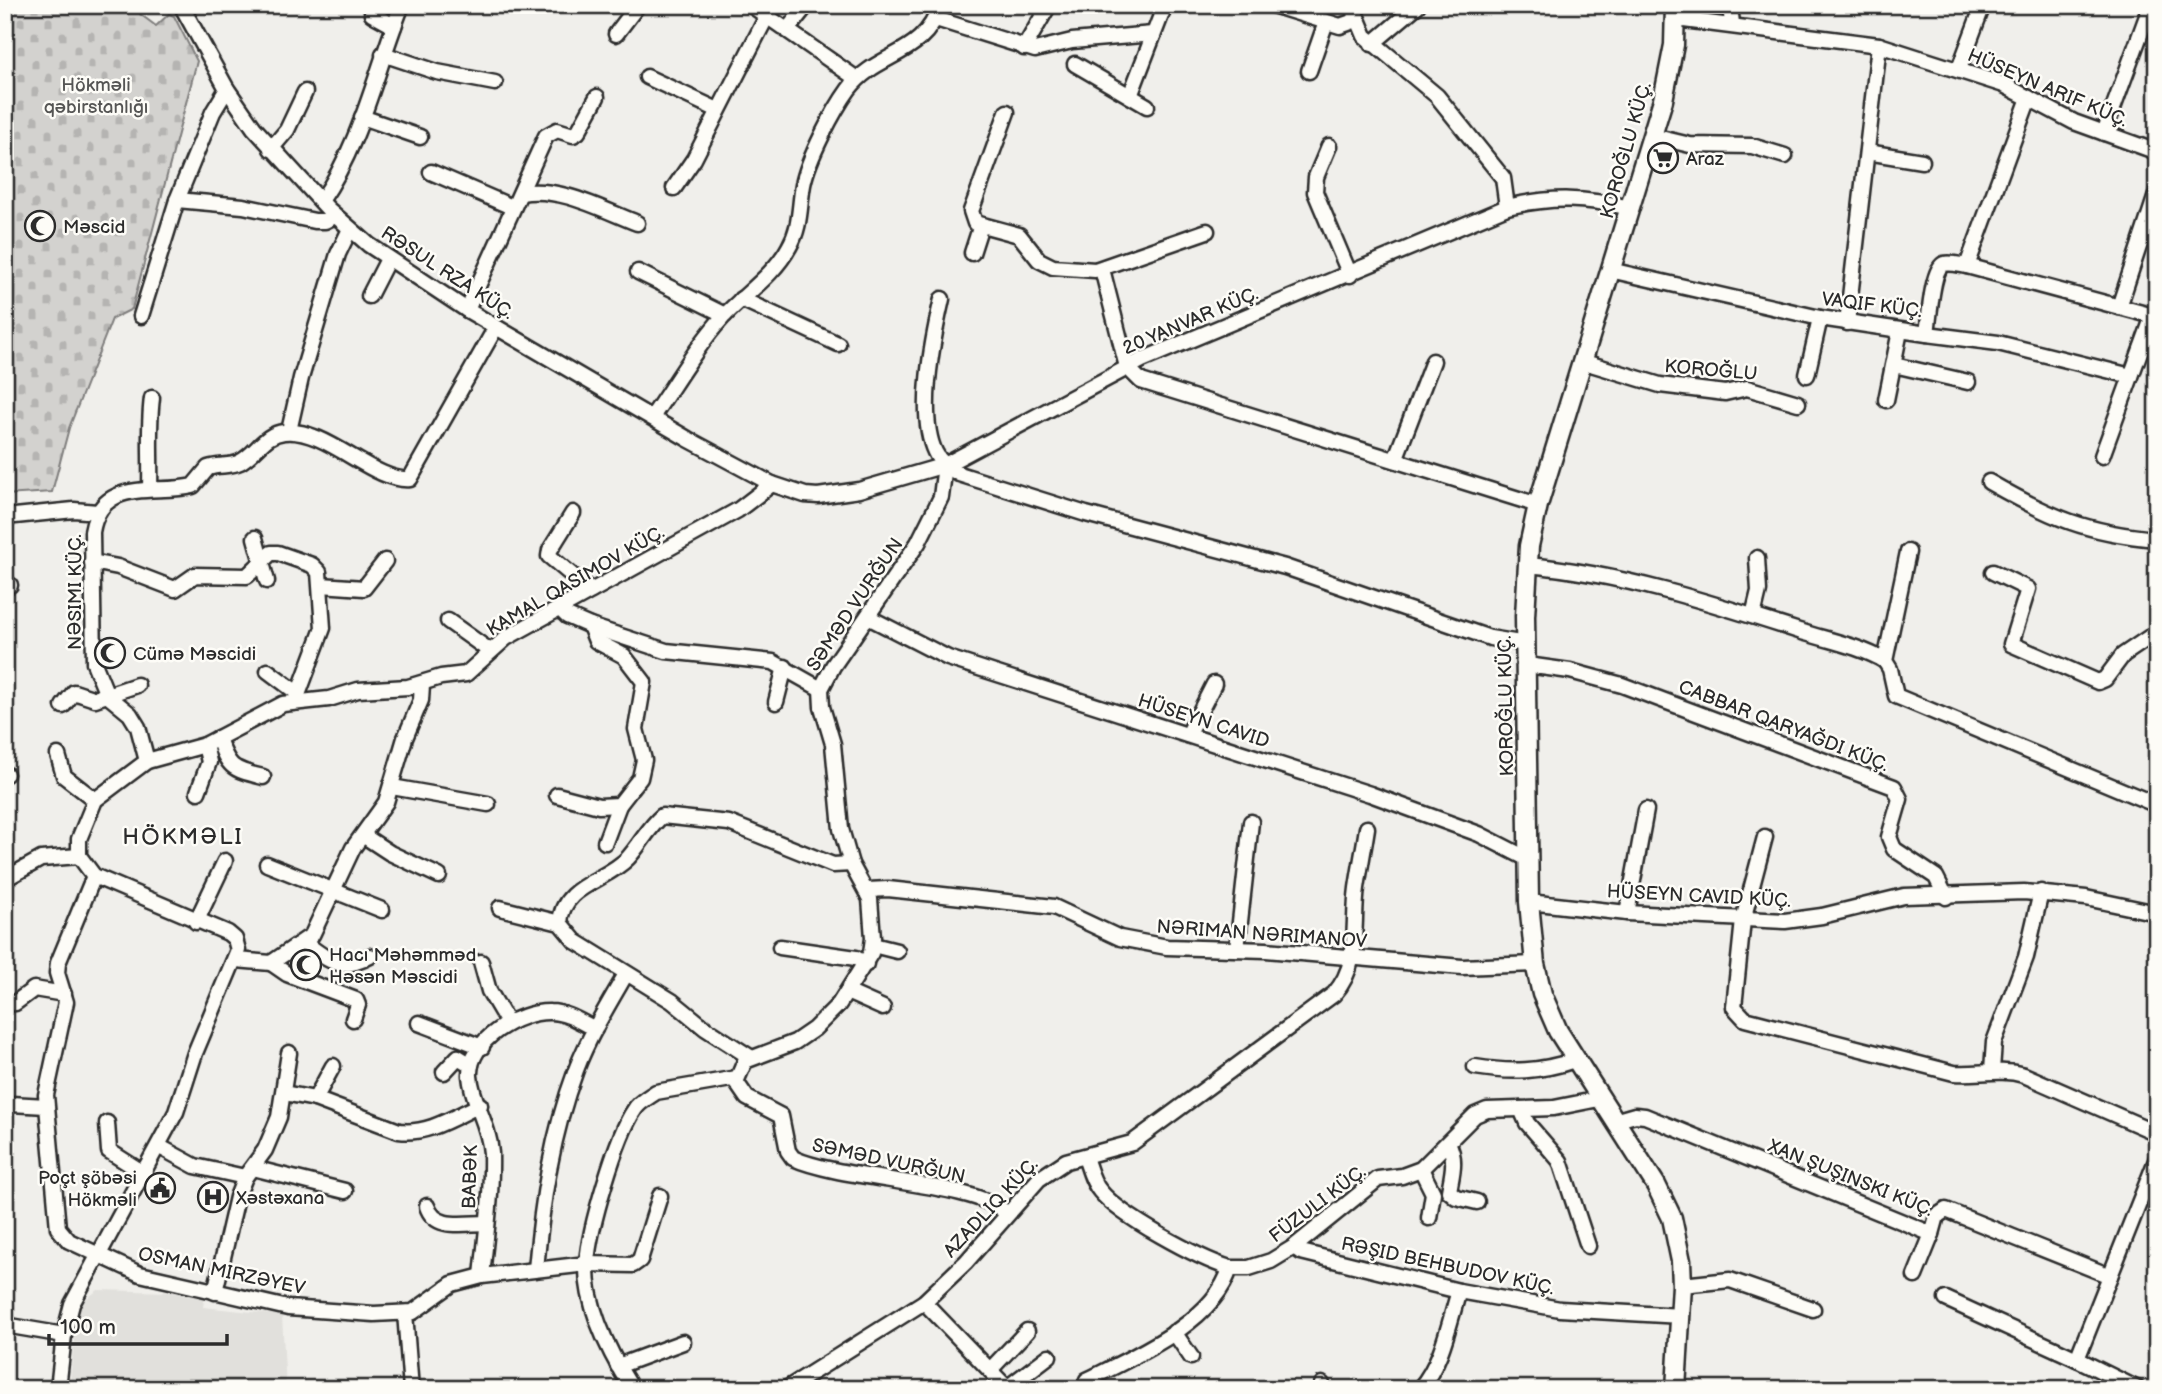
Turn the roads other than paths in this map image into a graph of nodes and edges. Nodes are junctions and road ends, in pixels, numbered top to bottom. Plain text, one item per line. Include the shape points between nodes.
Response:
1 (172, 5) edge
2 (182, 5) edge
3 (374, 5) edge
4 (402, 5) edge
5 (638, 5) edge
6 (751, 5) edge
7 (807, 5) edge
8 (1048, 5) edge
9 (1165, 5) edge
10 (1272, 5) edge
11 (1352, 5) edge
12 (1418, 5) edge
13 (1730, 5) edge
14 (1983, 5) edge
15 (2151, 5) edge
16 (938, 12) edge
17 (1676, 12) edge
18 (767, 16) junction
19 (1357, 20) junction
20 (1326, 22) junction
21 (1732, 24) junction
22 (394, 26) junction
23 (787, 30) junction
24 (616, 34) dead end
25 (1153, 34) junction
26 (1372, 44) junction
27 (1879, 45) junction
28 (1024, 48) junction
29 (383, 54) junction
30 (1075, 64) dead end
31 (1959, 69) junction
32 (1309, 71) dead end
33 (646, 77) dead end
34 (857, 79) junction
35 (495, 83) dead end
36 (227, 89) junction
37 (305, 92) dead end
38 (1130, 96) junction
39 (597, 97) dead end
40 (2029, 98) junction
41 (1147, 106) dead end
42 (718, 110) junction
43 (1007, 112) dead end
44 (362, 117) junction
45 (2104, 133) junction
46 (1653, 136) junction
47 (420, 137) dead end
48 (1329, 146) dead end
49 (271, 149) junction
50 (1867, 152) junction
51 (2157, 152) edge
52 (1785, 156) dead end
53 (1922, 161) dead end
54 (430, 172) dead end
55 (674, 188) dead end
56 (2157, 192) edge
57 (521, 193) junction
58 (177, 200) junction
59 (321, 201) junction
60 (512, 207) junction
61 (1507, 207) junction
62 (1631, 208) junction
63 (335, 216) junction
64 (637, 223) dead end
65 (981, 225) junction
66 (350, 229) junction
67 (1207, 231) dead end
68 (972, 253) dead end
69 (388, 259) junction
70 (1967, 266) junction
71 (1102, 269) junction
72 (1611, 271) junction
73 (638, 272) dead end
74 (1350, 275) junction
75 (369, 296) dead end
76 (741, 299) junction
77 (942, 299) dead end
78 (2119, 307) junction
79 (467, 310) junction
80 (725, 315) junction
81 (141, 316) dead end
82 (2155, 317) edge
83 (1820, 318) junction
84 (1847, 323) junction
85 (496, 327) junction
86 (1900, 331) junction
87 (1927, 334) junction
88 (838, 344) dead end
89 (1433, 361) dead end
90 (1581, 361) junction
91 (1894, 365) junction
92 (1127, 367) junction
93 (1807, 375) dead end
94 (2131, 376) junction
95 (1968, 382) dead end
96 (152, 397) dead end
97 (1886, 400) dead end
98 (1798, 403) dead end
99 (652, 417) junction
100 (289, 431) junction
101 (2102, 456) dead end
102 (1395, 460) junction
103 (945, 466) junction
104 (1989, 482) dead end
105 (772, 484) junction
106 (150, 489) junction
107 (1538, 505) junction
108 (97, 512) junction
109 (573, 513) dead end
110 (5, 517) edge
111 (256, 538) dead end
112 (2157, 539) edge
113 (1908, 552) dead end
114 (1756, 558) dead end
115 (385, 561) dead end
116 (92, 562) junction
117 (261, 563) junction
118 (1527, 565) junction
119 (1993, 572) dead end
120 (267, 581) dead end
121 (321, 585) junction
122 (591, 591) junction
123 (560, 609) junction
124 (1753, 616) junction
125 (868, 617) junction
126 (447, 621) dead end
127 (590, 626) junction
128 (2157, 632) edge
129 (630, 642) junction
130 (1526, 644) junction
131 (490, 651) junction
132 (624, 656) junction
133 (1885, 661) junction
134 (1527, 665) junction
135 (785, 667) junction
136 (268, 671) dead end
137 (1214, 684) dead end
138 (137, 685) dead end
139 (422, 685) junction
140 (821, 689) junction
141 (107, 695) junction
142 (296, 696) junction
143 (776, 702) dead end
144 (64, 706) dead end
145 (1188, 735) junction
146 (218, 738) junction
147 (205, 745) junction
148 (58, 755) dead end
149 (147, 761) junction
150 (262, 777) dead end
151 (391, 787) junction
152 (198, 792) dead end
153 (557, 795) dead end
154 (95, 800) junction
155 (488, 804) dead end
156 (619, 805) junction
157 (2157, 805) edge
158 (1646, 810) dead end
159 (1251, 822) dead end
160 (1367, 828) dead end
161 (364, 836) junction
162 (1765, 838) dead end
163 (604, 842) dead end
164 (79, 856) junction
165 (1528, 859) junction
166 (225, 861) dead end
167 (267, 864) dead end
168 (851, 864) junction
169 (94, 876) junction
170 (439, 876) dead end
171 (5, 879) edge
172 (868, 890) junction
173 (334, 891) junction
174 (2041, 892) junction
175 (1946, 897) junction
176 (1529, 902) junction
177 (500, 908) dead end
178 (382, 910) dead end
179 (1627, 913) junction
180 (2157, 913) edge
181 (1743, 920) junction
182 (196, 922) junction
183 (561, 923) junction
184 (304, 942) junction
185 (873, 945) junction
186 (780, 947) dead end
187 (1237, 949) junction
188 (897, 951) dead end
189 (370, 956) dead end
190 (236, 960) junction
191 (1353, 960) junction
192 (481, 962) dead end
193 (271, 963) junction
194 (866, 964) junction
195 (1535, 964) junction
196 (626, 974) junction
197 (847, 992) junction
198 (64, 994) junction
199 (5, 1004) edge
200 (883, 1008) dead end
201 (353, 1019) dead end
202 (419, 1023) dead end
203 (508, 1023) junction
204 (595, 1029) junction
205 (482, 1047) junction
206 (289, 1053) dead end
207 (750, 1058) junction
208 (1575, 1060) junction
209 (471, 1065) junction
210 (333, 1066) dead end
211 (1475, 1068) dead end
212 (1992, 1070) junction
213 (444, 1072) dead end
214 (737, 1078) junction
215 (284, 1093) junction
216 (1599, 1099) junction
217 (315, 1100) junction
218 (11, 1104) dead end
219 (480, 1105) junction
220 (46, 1106) junction
221 (1521, 1109) junction
222 (1614, 1121) junction
223 (107, 1123) dead end
224 (2157, 1133) edge
225 (1448, 1143) junction
226 (160, 1147) junction
227 (1084, 1157) junction
228 (2157, 1158) edge
229 (1421, 1169) junction
230 (249, 1173) junction
231 (145, 1174) junction
232 (345, 1191) dead end
233 (660, 1196) dead end
234 (1477, 1202) dead end
235 (427, 1206) dead end
236 (1006, 1213) junction
237 (1429, 1218) dead end
238 (487, 1223) junction
239 (1932, 1234) junction
240 (1588, 1246) dead end
241 (1294, 1247) junction
242 (96, 1256) junction
243 (587, 1264) junction
244 (1230, 1268) junction
245 (536, 1269) junction
246 (482, 1276) junction
247 (1915, 1276) dead end
248 (2110, 1276) junction
249 (1682, 1285) junction
250 (1459, 1291) junction
251 (215, 1292) junction
252 (1947, 1299) dead end
253 (924, 1303) junction
254 (1813, 1309) dead end
255 (405, 1313) junction
256 (1681, 1316) junction
257 (5, 1325) edge
258 (1027, 1331) dead end
259 (1174, 1332) junction
260 (64, 1335) junction
261 (683, 1342) dead end
262 (1049, 1356) dead end
263 (1191, 1357) dead end
264 (2077, 1359) junction
265 (618, 1366) junction
266 (990, 1370) junction
267 (1008, 1388) edge
268 (1420, 1388) edge
269 (58, 1389) edge
270 (411, 1389) edge
271 (632, 1389) edge
272 (786, 1389) edge
273 (1086, 1389) edge
274 (1676, 1389) edge
275 (2138, 1389) edge

1 - 2 street
2 - 36 street, RƏSUL RZA KÜÇ.
3 - 22 street via 376,19
4 - 22 street
5 - 24 street
6 - 18 street
7 - 23 street
8 - 28 street
9 - 25 street
10 - 20 street
11 - 19 street
12 - 26 street
13 - 21 street
14 - 31 street
15 - 45 street
16 - 28 street
16 - 34 street via 922,38
17 - 21 street, HÜSEYN ARIF KÜÇ.
17 - 46 street, KOROĞLU KÜÇ. via 1671,64
18 - 23 street
18 - 42 street
19 - 20 street via 1340,26
19 - 26 street
20 - 32 street
21 - 27 street, HÜSEYN ARIF KÜÇ.
22 - 29 street
23 - 34 street
25 - 28 street
25 - 38 street
26 - 61 street via 1437,96 1503,178
27 - 31 street, HÜSEYN ARIF KÜÇ.
27 - 50 street
29 - 35 street via 437,72
29 - 44 street
30 - 38 street
31 - 40 street, HÜSEYN ARIF KÜÇ.
33 - 42 street
34 - 76 street via 844,95 808,168 794,239 776,265
36 - 49 street, RƏSUL RZA KÜÇ.
36 - 58 street
37 - 49 street via 287,130
38 - 41 street
39 - 57 street via 578,132 557,130 546,136
40 - 45 street, HÜSEYN ARIF KÜÇ.
40 - 70 street
42 - 55 street
43 - 65 street via 971,211 975,223
44 - 47 street
44 - 59 street via 335,181
45 - 51 street, HÜSEYN ARIF KÜÇ.
46 - 52 street via 1690,145 1752,146
46 - 62 street, KOROĞLU KÜÇ.
48 - 74 street via 1315,192
49 - 59 street, RƏSUL RZA KÜÇ.
50 - 53 street
50 - 84 street
54 - 60 street
56 - 78 street
57 - 60 street
57 - 64 street via 536,190 563,195
58 - 63 street via 243,206 315,221
58 - 81 street
59 - 63 street, RƏSUL RZA KÜÇ.
60 - 79 street
61 - 62 street, 20 YANVAR KÜÇ. via 1567,198
61 - 74 street, 20 YANVAR KÜÇ.
62 - 72 street, KOROĞLU KÜÇ.
63 - 66 street, RƏSUL RZA KÜÇ.
65 - 68 street
65 - 71 street via 1019,235 1040,260 1053,267
66 - 69 street, RƏSUL RZA KÜÇ.
66 - 100 street via 304,366
67 - 71 street
69 - 75 street
69 - 79 street, RƏSUL RZA KÜÇ.
70 - 78 street, VAQIF KÜÇ.
70 - 87 street, VAQIF KÜÇ. via 1939,267
71 - 92 street
72 - 83 street, VAQIF KÜÇ.
72 - 90 street, KOROĞLU KÜÇ.
73 - 80 street
74 - 92 street, 20 YANVAR KÜÇ.
76 - 80 street
76 - 88 street
77 - 103 street via 932,345 928,399 935,452
78 - 82 street, VAQIF KÜÇ.
79 - 85 street, RƏSUL RZA KÜÇ.
80 - 99 street
82 - 94 street
83 - 84 street, VAQIF KÜÇ.
83 - 93 street
84 - 86 street, VAQIF KÜÇ.
85 - 99 street, RƏSUL RZA KÜÇ.
85 - 100 street via 410,479 394,477 313,437
86 - 87 street, VAQIF KÜÇ.
86 - 91 street
87 - 94 street via 1998,343
89 - 102 street
90 - 98 street, KOROĞLU via 1660,385 1725,393 1747,388
90 - 107 street, KOROĞLU KÜÇ.
91 - 95 street
91 - 97 street
92 - 102 street via 1141,381
92 - 103 street, 20 YANVAR KÜÇ.
94 - 101 street
96 - 106 street
99 - 105 street, RƏSUL RZA KÜÇ.
100 - 106 street, NƏSIMI KÜÇ. via 268,436 235,464 208,468 192,486
102 - 107 street
103 - 105 street, 20 YANVAR KÜÇ. via 836,495 805,495
103 - 125 street, SƏMƏD VURĞUN via 936,510
103 - 130 street via 1086,514 1285,566 1490,638
104 - 112 street via 2031,506 2094,531
105 - 122 street via 752,501
106 - 108 street, NƏSIMI KÜÇ. via 110,498
107 - 118 street, KOROĞLU KÜÇ.
108 - 110 street
108 - 116 street, NƏSIMI KÜÇ.
109 - 122 street via 550,556
111 - 117 street
113 - 133 street
114 - 124 street via 1759,591
115 - 121 street via 364,588
116 - 117 street via 176,589 195,575 247,576
116 - 141 street, NƏSIMI KÜÇ. via 94,663
117 - 120 street
117 - 121 street via 271,553 278,553 312,565 319,572
118 - 124 street via 1604,578
118 - 130 street, KOROĞLU KÜÇ.
119 - 128 street via 2028,589 2011,644 2098,681 2105,679 2123,655
121 - 142 street via 323,628
122 - 123 street
123 - 127 street
123 - 131 street
124 - 133 street
125 - 140 street, SƏMƏD VURĞUN
125 - 145 street, HÜSEYN CAVID via 948,658
126 - 131 street
127 - 129 street
127 - 132 street via 596,641
129 - 132 street
129 - 135 street
130 - 134 street, KOROĞLU KÜÇ.
131 - 139 street via 466,674
132 - 156 street via 644,682 636,729 644,760 640,778
133 - 157 street via 1901,701
134 - 165 street, KOROĞLU KÜÇ.
134 - 175 street via 1622,685 1894,787 1900,799 1891,843 1936,877
135 - 140 street
135 - 143 street
136 - 142 street
137 - 145 street
138 - 141 street
139 - 142 street via 358,690 329,699
139 - 151 street
140 - 168 street, SƏMƏD VURĞUN via 833,744 841,829
141 - 144 street via 95,699 74,692
141 - 149 street, NƏSIMI KÜÇ. via 135,721
142 - 146 street
145 - 165 street, HÜSEYN CAVID via 1479,834
146 - 147 street
146 - 150 street via 227,763 235,770
147 - 149 street
147 - 152 street via 209,762
148 - 154 street via 64,776
149 - 154 street
151 - 155 street
151 - 161 street
153 - 156 street via 599,806
154 - 164 street via 82,825
156 - 163 street
158 - 179 street
159 - 187 street
160 - 191 street
161 - 170 street
161 - 173 street via 353,848
162 - 181 street
164 - 169 street
164 - 171 street via 41,859
165 - 176 street, KOROĞLU KÜÇ.
166 - 182 street
167 - 173 street
168 - 172 street, SƏMƏD VURĞUN
168 - 183 street via 832,865 729,823 662,816 617,868 575,892 561,912
169 - 182 street
169 - 198 street, OSMAN MIRZƏYEV via 58,963
172 - 185 street, SƏMƏD VURĞUN
172 - 187 street, NƏRIMAN NƏRIMANOV via 1043,905 1140,943
173 - 178 street
173 - 184 street
174 - 175 street, HÜSEYN CAVID KÜÇ.
174 - 180 street, HÜSEYN CAVID KÜÇ.
174 - 212 street via 2026,957 1994,1042
175 - 181 street, HÜSEYN CAVID KÜÇ. via 1905,896 1785,921
176 - 179 street, HÜSEYN CAVID KÜÇ.
176 - 195 street, KOROĞLU KÜÇ.
177 - 183 street
179 - 181 street, HÜSEYN CAVID KÜÇ.
181 - 212 street via 1734,1007 1745,1019 1954,1073
182 - 190 street via 228,933 237,944
183 - 196 street via 575,941
184 - 189 street via 341,965
184 - 193 street
185 - 188 street
185 - 194 street, SƏMƏD VURĞUN
186 - 194 street via 856,958
187 - 191 street, NƏRIMAN NƏRIMANOV
190 - 193 street
190 - 226 street
191 - 195 street, NƏRIMAN NƏRIMANOV via 1462,967
191 - 227 street via 1342,985 1318,1008 1132,1143
192 - 203 street via 489,991
193 - 201 street via 287,974 356,1000
194 - 197 street, SƏMƏD VURĞUN
195 - 208 street, KOROĞLU KÜÇ. via 1542,994
196 - 204 street
196 - 207 street
197 - 200 street
197 - 207 street, SƏMƏD VURĞUN via 805,1036
198 - 199 street via 34,989 15,1003
198 - 220 street, OSMAN MIRZƏYEV
202 - 205 street
203 - 204 street via 537,1012 553,1012
203 - 205 street
204 - 245 street via 557,1133 542,1200
205 - 209 street
206 - 215 street
207 - 214 street
208 - 211 street via 1534,1071
208 - 216 street, KOROĞLU KÜÇ.
209 - 213 street via 458,1057
209 - 219 street, BABƏK via 472,1088
210 - 217 street
212 - 224 street via 2024,1075
214 - 236 street, SƏMƏD VURĞUN via 741,1093 781,1116 793,1158 974,1197
214 - 243 street via 656,1092 635,1108 607,1175
215 - 217 street
215 - 230 street via 279,1117
216 - 221 street, FÜZULI KÜÇ.
216 - 222 street, KOROĞLU KÜÇ.
217 - 219 street via 411,1133
218 - 220 street
219 - 238 street, BABƏK via 490,1139 492,1183
220 - 242 street, OSMAN MIRZƏYEV via 58,1228 69,1241
221 - 225 street, FÜZULI KÜÇ. via 1475,1115
221 - 240 street via 1527,1123 1560,1161
222 - 239 street, XAN ŞUŞINSKI KÜÇ. via 1635,1115 1660,1121
222 - 249 street, KOROĞLU KÜÇ. via 1669,1209
223 - 231 street via 109,1151
225 - 229 street, FÜZULI KÜÇ.
225 - 234 street via 1454,1153 1449,1191
226 - 230 street via 195,1166
226 - 231 street
227 - 236 street via 1052,1168
227 - 244 street via 1100,1191 1112,1202 1198,1255
228 - 248 street
229 - 237 street via 1433,1193
229 - 241 street, FÜZULI KÜÇ. via 1378,1179
230 - 232 street
230 - 251 street via 237,1197
231 - 242 street
233 - 243 street, OSMAN MIRZƏYEV via 640,1260 633,1265
235 - 238 street via 438,1223
236 - 253 street
238 - 246 street, BABƏK
239 - 247 street
239 - 248 street, XAN ŞUŞINSKI KÜÇ. via 1937,1216 1946,1210
241 - 244 street, FÜZULI KÜÇ. via 1271,1261
241 - 250 street, RƏŞID BEHBUDOV KÜÇ.
242 - 251 street, OSMAN MIRZƏYEV via 140,1273
242 - 260 street via 72,1304
243 - 245 street, OSMAN MIRZƏYEV
243 - 265 street via 600,1325
244 - 259 street via 1215,1299
245 - 246 street, OSMAN MIRZƏYEV
246 - 255 street, OSMAN MIRZƏYEV via 452,1284
248 - 264 street
249 - 254 street via 1730,1280
249 - 256 street, KOROĞLU KÜÇ.
250 - 256 street, RƏŞID BEHBUDOV KÜÇ. via 1574,1311
250 - 268 street via 1437,1359
251 - 255 street, OSMAN MIRZƏYEV via 288,1308
252 - 264 street
253 - 266 street
253 - 272 street
255 - 270 street
256 - 274 street, KOROĞLU KÜÇ.
257 - 260 street
258 - 266 street
259 - 263 street
259 - 273 street via 1087,1380
260 - 269 street
261 - 265 street
262 - 267 street
264 - 275 street
265 - 271 street
266 - 267 street

